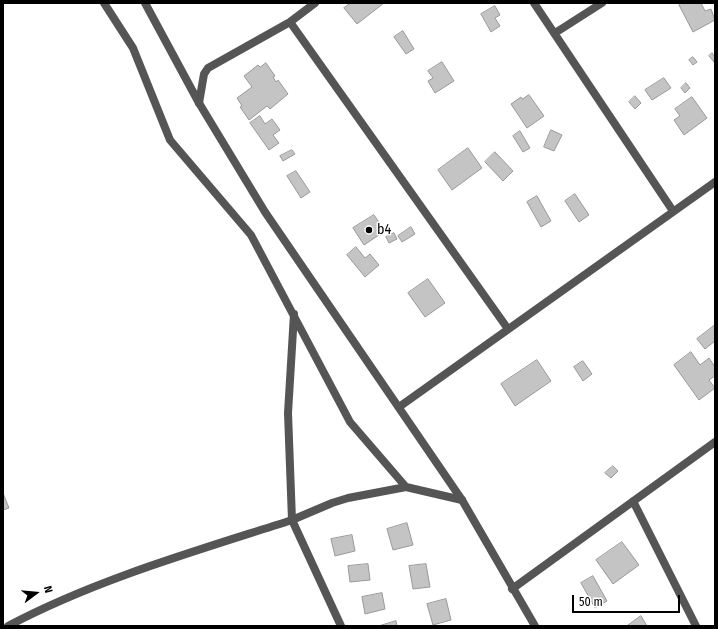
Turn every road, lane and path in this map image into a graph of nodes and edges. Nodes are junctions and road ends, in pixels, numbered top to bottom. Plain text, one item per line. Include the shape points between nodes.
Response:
1 (104, 3) edge
2 (145, 3) edge
3 (315, 3) edge
4 (534, 3) edge
5 (602, 3) edge
6 (290, 22) junction
7 (555, 33) junction
8 (199, 103) junction
9 (715, 182) edge
10 (673, 211) junction
11 (294, 313) junction
12 (508, 329) junction
13 (399, 407) junction
14 (715, 442) edge
15 (406, 487) junction
16 (462, 500) junction
17 (633, 501) junction
18 (292, 520) junction
19 (512, 589) junction
20 (8, 626) edge
21 (342, 626) edge
22 (534, 626) edge
23 (696, 626) edge

1 - 11 street via 133,48 170,140 251,235
2 - 8 street
3 - 6 street
4 - 7 street
5 - 7 street
6 - 8 street via 208,68 204,74
6 - 12 street
7 - 10 street
8 - 13 street via 265,212
9 - 10 street
10 - 12 street
11 - 15 street via 350,422
11 - 18 street via 288,413
12 - 13 street
13 - 16 street
14 - 17 street
15 - 16 street
15 - 18 street via 348,498
16 - 19 street
17 - 19 street
17 - 23 street
18 - 20 street via 157,563 49,606
18 - 21 street
19 - 22 street

